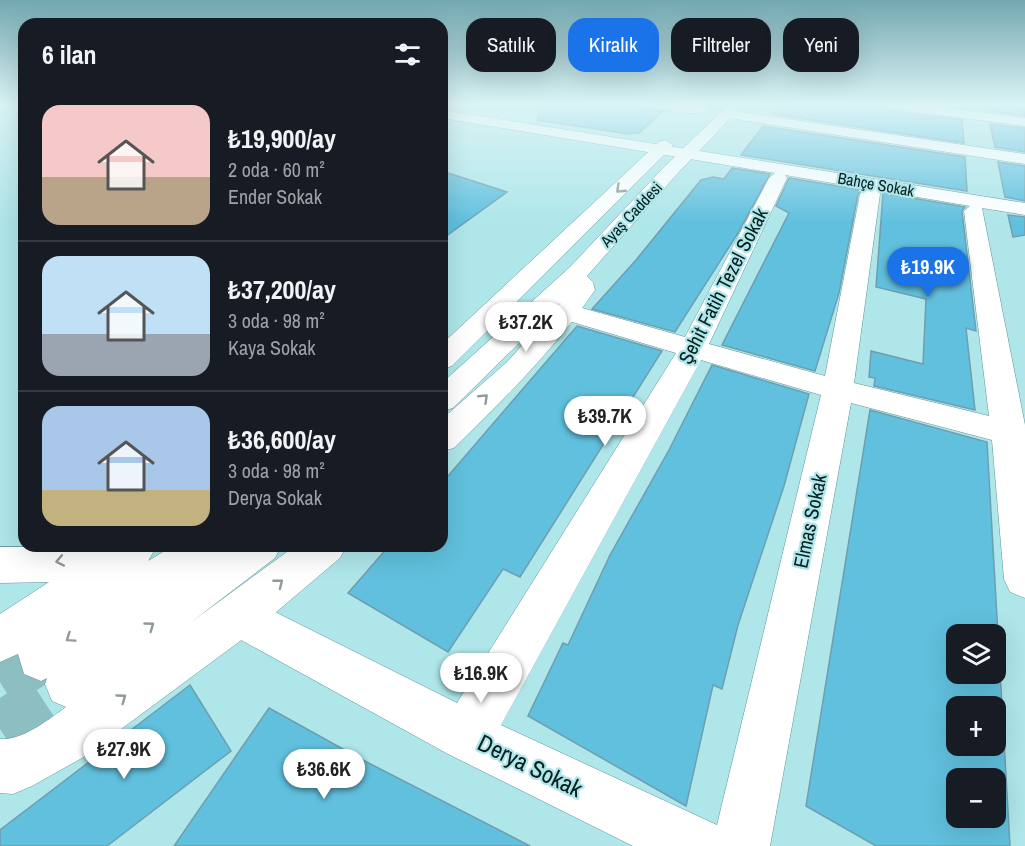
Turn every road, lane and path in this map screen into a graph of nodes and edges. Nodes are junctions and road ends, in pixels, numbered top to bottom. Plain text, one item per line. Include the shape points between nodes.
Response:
1 (586, 144) edge
2 (605, 144) edge
3 (666, 144) edge
4 (697, 144) edge
5 (976, 144) edge
6 (656, 154) junction
7 (683, 158) junction
8 (1025, 159) edge
9 (778, 178) junction
10 (870, 194) junction
11 (1025, 209) edge
12 (974, 211) junction
13 (1025, 219) edge
14 (544, 264) junction
15 (578, 272) junction
16 (568, 312) junction
17 (448, 328) edge
18 (694, 347) junction
19 (448, 354) edge
20 (838, 389) junction
21 (448, 395) edge
22 (448, 433) edge
23 (1016, 435) edge
24 (108, 552) edge
25 (129, 552) edge
26 (199, 552) edge
27 (251, 552) edge
28 (318, 552) edge
29 (0, 565) edge
30 (1025, 579) edge
31 (239, 615) junction
32 (0, 640) edge
33 (466, 736) junction
34 (64, 740) junction
35 (0, 766) edge
36 (0, 784) edge
37 (696, 846) edge
38 (741, 846) edge

1 - 6 street, Bahçe Sokak
2 - 6 street, Bahçe Sokak
3 - 6 street, Ayaş Caddesi
4 - 7 street, Ayaş Caddesi
5 - 8 street
6 - 7 street, Bahçe Sokak
6 -> 14 street, Ayaş Caddesi
7 - 9 street, Bahçe Sokak
7 - 11 street, Bahçe Sokak
7 - 15 street, Ayaş Caddesi
9 - 10 street, Bahçe Sokak
9 - 18 street, Şehit Fatih Tezel Sokak
10 - 12 street, Bahçe Sokak
10 - 20 street, Elmas Sokak
12 - 13 street, Bahçe Sokak
12 - 23 street
14 - 17 street via 512,279
14 - 19 street, Ayaş Caddesi
15 - 16 street via 583,290
15 - 21 street, Ayaş Caddesi
16 - 18 street
22 -> 16 street
18 - 20 street
18 - 33 street, Şehit Fatih Tezel Sokak
20 - 23 street
20 - 38 street, Elmas Sokak
23 - 30 street
24 -> 29 street via 49,564
25 - 32 street
26 -> 27 street via 55,671
31 -> 28 street
31 - 33 street, Derya Sokak
34 -> 31 street
33 - 37 street, Derya Sokak
34 - 35 street via 13,767
34 - 36 street

